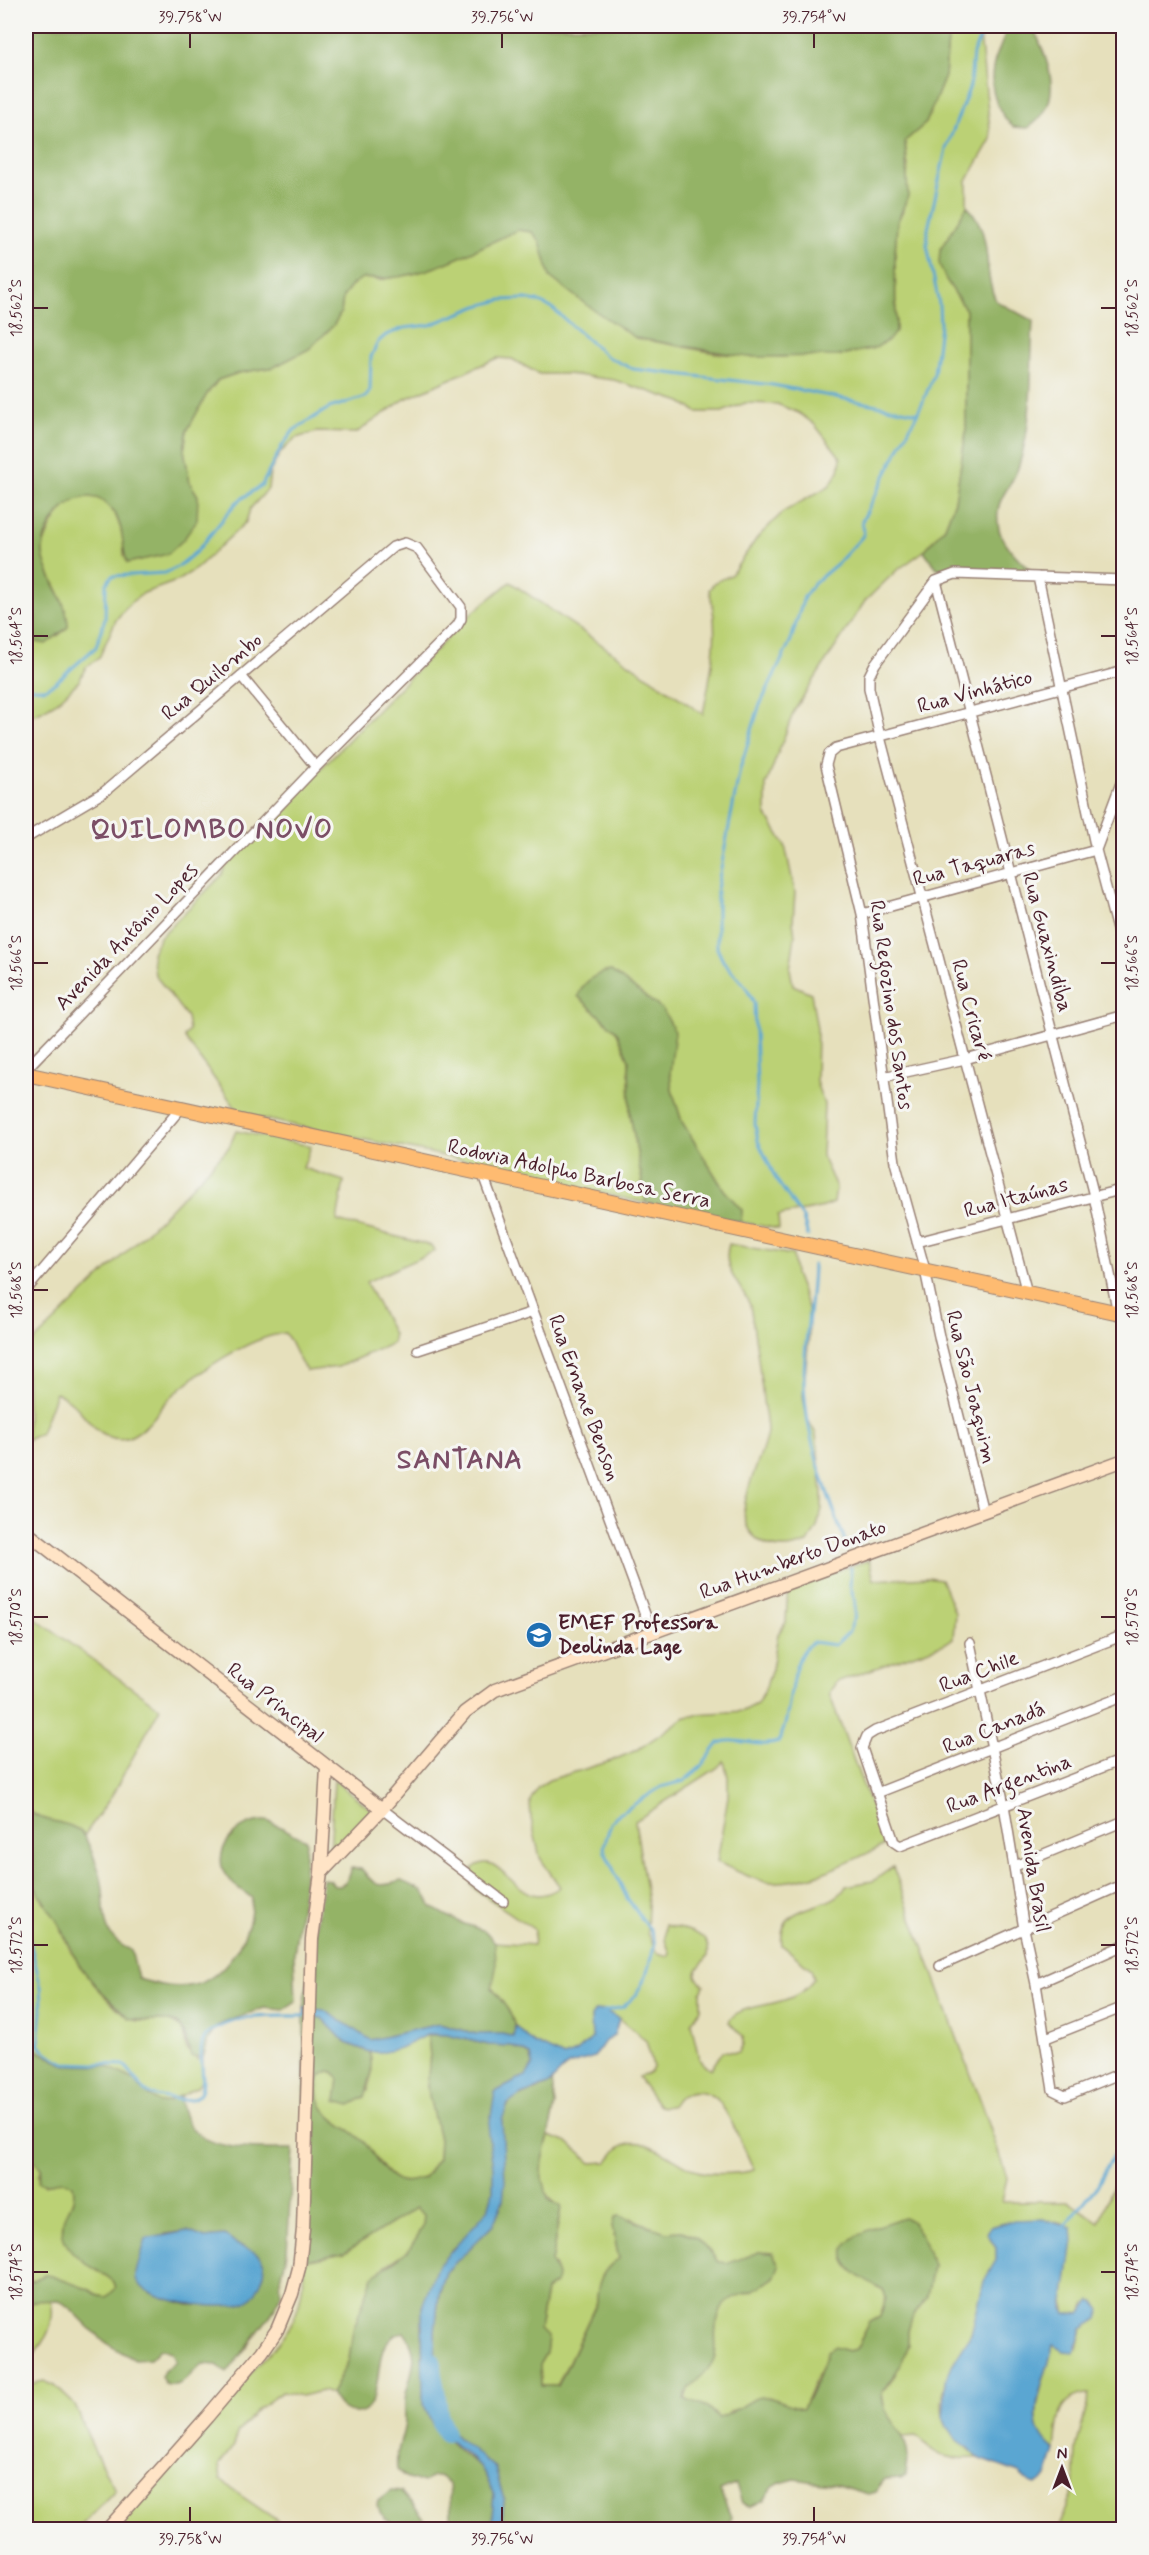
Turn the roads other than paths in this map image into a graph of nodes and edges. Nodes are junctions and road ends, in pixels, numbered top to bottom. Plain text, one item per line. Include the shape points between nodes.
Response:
1 (1038, 577) junction
2 (1124, 580) edge
3 (936, 581) junction
4 (457, 626) joint
5 (1124, 671) edge
6 (242, 677) junction
7 (1062, 687) junction
8 (971, 713) junction
9 (880, 736) junction
10 (836, 748) joint
11 (316, 767) junction
12 (1124, 775) edge
13 (26, 838) edge
14 (1096, 850) junction
15 (1010, 873) junction
16 (923, 897) junction
17 (861, 914) junction
18 (1124, 956) edge
19 (1124, 1015) edge
20 (1053, 1035) junction
21 (965, 1059) junction
22 (26, 1069) edge
23 (26, 1074) edge
24 (883, 1077) junction
25 (181, 1108) junction
26 (483, 1175) junction
27 (1124, 1189) edge
28 (1094, 1196) junction
29 (1007, 1219) junction
30 (917, 1242) junction
31 (925, 1270) junction
32 (26, 1290) edge
33 (1027, 1293) junction
34 (533, 1312) junction
35 (1121, 1314) edge
36 (418, 1350) dead end
37 (1124, 1460) edge
38 (983, 1512) junction
39 (26, 1532) edge
40 (652, 1633) junction
41 (1124, 1635) edge
42 (970, 1643) dead end
43 (981, 1692) junction
44 (1124, 1696) edge
45 (992, 1748) junction
46 (1124, 1759) edge
47 (327, 1768) junction
48 (877, 1793) junction
49 (1004, 1805) junction
50 (382, 1809) junction
51 (1124, 1821) edge
52 (1015, 1866) junction
53 (321, 1873) junction
54 (1124, 1884) edge
55 (503, 1901) dead end
56 (1024, 1929) junction
57 (1124, 1945) edge
58 (940, 1966) dead end
59 (1036, 1984) junction
60 (1124, 2007) edge
61 (1046, 2038) junction
62 (1124, 2072) edge
63 (107, 2529) edge

1 - 2 street
1 - 3 street via 955,574
1 - 7 street
3 - 8 street, Rua Guaxindiba
3 - 9 street, Rua Cricaré via 869,676
4 - 6 street, Rua Quilombo via 462,607 417,548 405,543 393,547
4 - 11 street, Avenida Antônio Lopes
5 - 7 street, Rua Vinhático
6 - 11 street
6 - 13 street, Rua Quilombo via 104,792
7 - 8 street, Rua Vinhático
7 - 14 street
8 - 9 street, Rua Vinhático
8 - 15 street, Rua Guaxindiba
9 - 10 street, Rua Vinhático
9 - 16 street, Rua Cricaré
10 - 17 street, Rua Regozino dos Santos via 826,765
11 - 22 street, Avenida Antônio Lopes
12 - 14 street
14 - 15 street, Rua Taquaras
14 - 18 street
15 - 16 street, Rua Taquaras
15 - 20 street, Rua Guaxindiba
16 - 17 street, Rua Taquaras
16 - 21 street, Rua Cricaré
17 - 24 street, Rua Regozino dos Santos
19 - 20 street
20 - 21 street
20 - 28 street, Rua Guaxindiba
21 - 24 street
21 - 29 street, Rua Cricaré
23 - 25 main road, Rodovia Adolpho Barbosa Serra
24 - 30 street, Rua Regozino dos Santos via 895,1161
25 - 26 main road, Rodovia Adolpho Barbosa Serra
25 - 32 street
26 - 31 main road, Rodovia Adolpho Barbosa Serra
26 - 34 street, Rua Ernane Benson
27 - 28 street, Rua Itaúnas
28 - 29 street, Rua Itaúnas
28 - 35 street, Rua Guaxindiba
29 - 30 street, Rua Itaúnas
29 - 33 street, Rua Cricaré
30 - 31 street, Rua Regozino dos Santos
31 - 33 main road, Rodovia Adolpho Barbosa Serra
31 - 38 street, Rua São Joaquim
33 - 35 main road, Rodovia Adolpho Barbosa Serra
34 - 36 street
34 - 40 street, Rua Ernane Benson
37 - 38 main road, Rua Humberto Donato
38 - 40 main road, Rua Humberto Donato
39 - 47 main road, Rua Principal
40 - 50 main road, Rua Humberto Donato via 507,1684 482,1698 465,1712
41 - 43 street, Rua Chile
42 - 43 street, Avenida Brasil
43 - 45 street, Avenida Brasil
43 - 48 street, Rua Chile via 875,1731 863,1742 863,1756
44 - 45 street, Rua Canadá
45 - 48 street, Rua Canadá
45 - 49 street, Avenida Brasil
46 - 49 street, Rua Argentina
47 - 50 main road, Rua Principal
47 - 53 main road
48 - 49 street, Rua Argentina via 894,1842 900,1846
49 - 52 street, Avenida Brasil
50 - 53 main road, Rua Humberto Donato
50 - 55 street, Rua Principal
51 - 52 street
52 - 56 street, Avenida Brasil
53 - 63 main road via 309,2001 303,2229 299,2268 287,2311 262,2352
54 - 56 street
56 - 58 street
56 - 59 street, Avenida Brasil
57 - 59 street
59 - 61 street, Avenida Brasil
60 - 61 street
61 - 62 street, Avenida Brasil via 1053,2090 1065,2096

